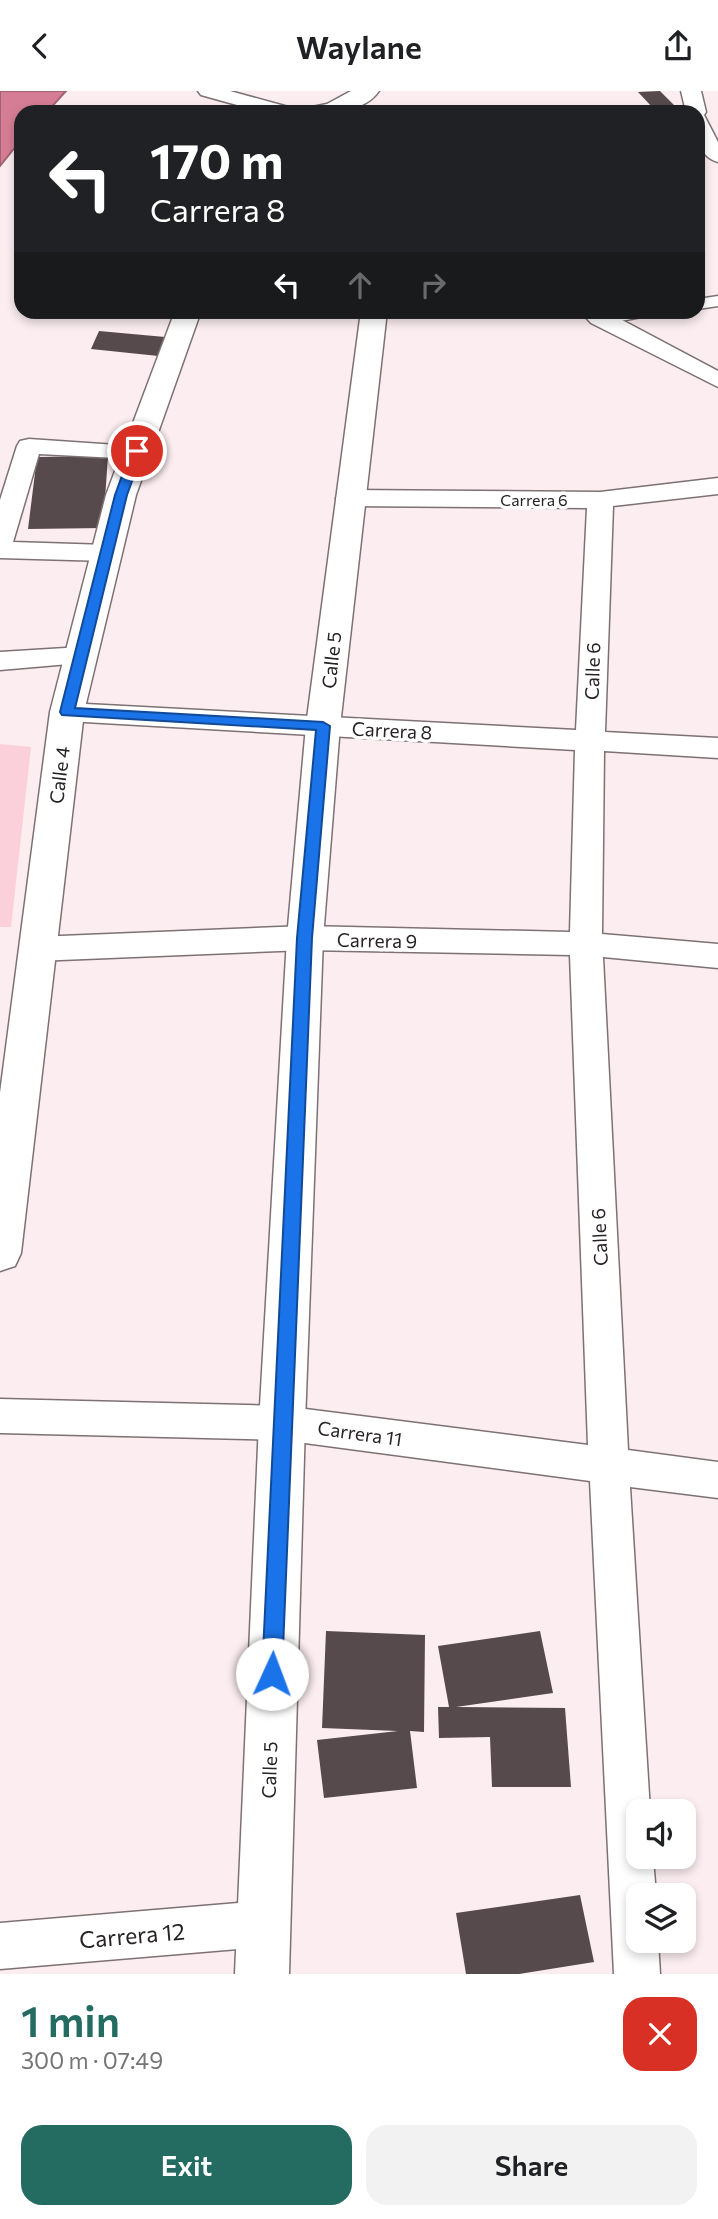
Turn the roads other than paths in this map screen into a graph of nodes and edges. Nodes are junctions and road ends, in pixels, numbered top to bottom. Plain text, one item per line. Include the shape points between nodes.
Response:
1 (368, 91) edge
2 (691, 91) edge
3 (214, 92) edge
4 (704, 101) edge
5 (260, 105) edge
6 (342, 105) edge
7 (705, 137) edge
8 (718, 156) edge
9 (185, 319) edge
10 (373, 319) edge
11 (603, 319) edge
12 (718, 380) edge
13 (137, 451) junction
14 (718, 486) edge
15 (349, 498) junction
16 (600, 500) junction
17 (0, 542) edge
18 (0, 550) edge
19 (107, 553) junction
20 (82, 656) junction
21 (0, 661) edge
22 (67, 712) junction
23 (323, 726) junction
24 (590, 741) junction
25 (718, 748) edge
26 (305, 938) junction
27 (586, 944) junction
28 (36, 949) junction
29 (718, 956) edge
30 (0, 1254) edge
31 (0, 1416) edge
32 (282, 1423) junction
33 (609, 1466) junction
34 (718, 1480) edge
35 (263, 1924) junction
36 (0, 1946) edge
37 (262, 1974) edge
38 (637, 1974) edge

1 - 6 street
2 - 4 street
3 - 5 street
7 - 8 street
9 - 13 street, Calle 4
10 - 15 street, Calle 5
11 - 12 street
13 - 17 street via 29,446
13 - 19 street, Calle 4
14 - 16 street, Carrera 6
15 - 16 street, Carrera 6
15 - 23 street, Calle 5
16 - 24 street, Calle 6
18 - 19 street
19 - 20 street, Calle 4
20 - 21 street
20 - 22 street, Calle 4
22 - 23 street, Carrera 8
22 - 28 street, Calle 4
23 - 24 street, Carrera 8
23 - 26 street, Calle 5
24 - 25 street, Carrera 8
24 - 27 street, Calle 6
26 - 27 street, Carrera 9
26 - 28 street, Carrera 9
26 - 32 street, Calle 5
27 - 29 street, Carrera 9
27 - 33 street, Calle 6
28 - 30 street, Calle 4
31 - 32 street, Carrera 11
32 - 33 street, Carrera 11
32 - 35 street, Calle 5
33 - 34 street, Carrera 11
33 - 38 street, Calle 6
35 - 36 street, Carrera 12
35 - 37 street, Calle 5

